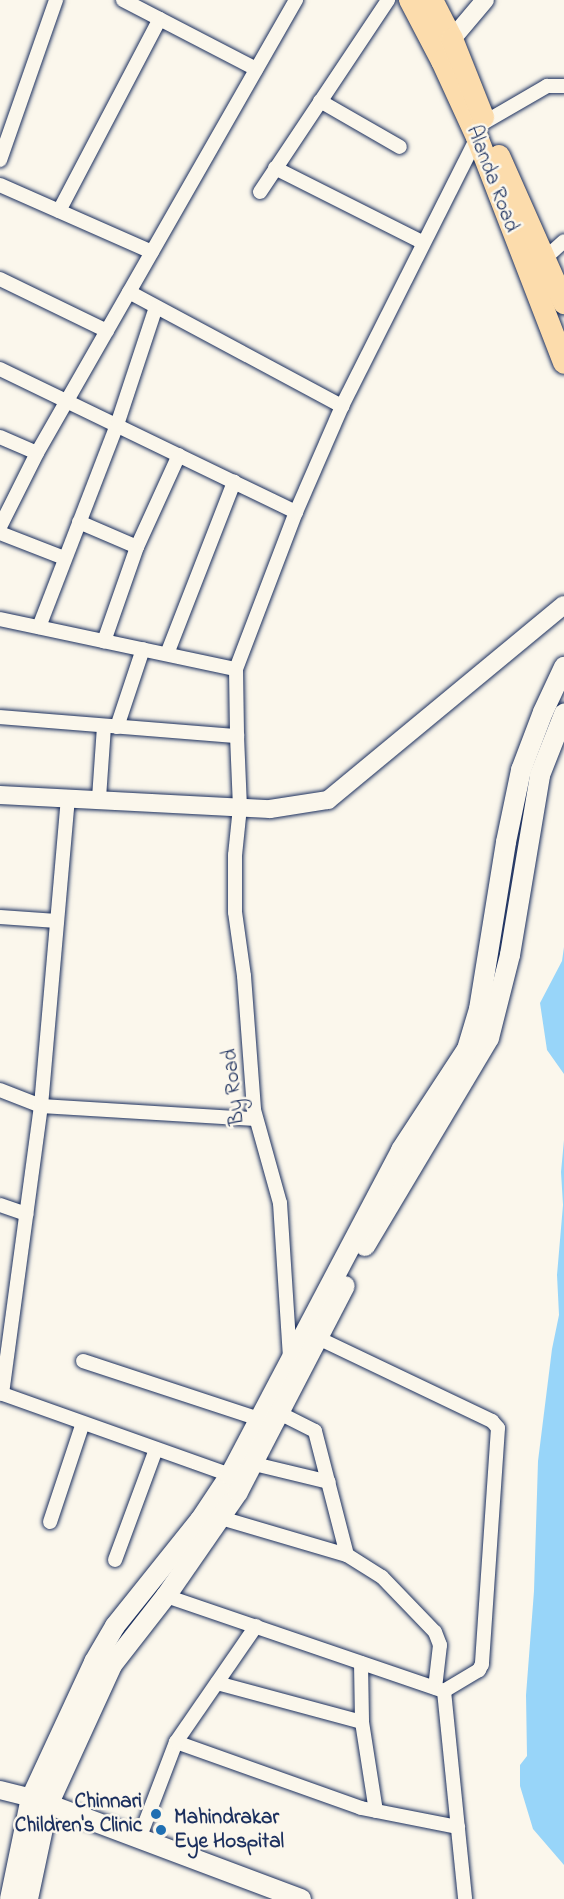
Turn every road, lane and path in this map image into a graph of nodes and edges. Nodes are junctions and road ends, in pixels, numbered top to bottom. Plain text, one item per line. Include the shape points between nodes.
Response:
1 (56, 0) edge
2 (123, 0) edge
3 (296, 0) edge
4 (388, 0) edge
5 (410, 0) edge
6 (432, 0) edge
7 (485, 0) edge
8 (160, 19) junction
9 (441, 30) junction
10 (256, 69) junction
11 (564, 86) edge
12 (320, 101) junction
13 (481, 129) junction
14 (399, 147) dead end
15 (0, 160) edge
16 (274, 168) junction
17 (0, 185) edge
18 (260, 192) dead end
19 (59, 211) junction
20 (564, 241) edge
21 (422, 242) junction
22 (152, 252) junction
23 (543, 260) junction
24 (0, 279) edge
25 (129, 292) junction
26 (564, 303) edge
27 (156, 307) junction
28 (106, 331) junction
29 (564, 363) edge
30 (0, 369) edge
31 (67, 400) junction
32 (342, 406) junction
33 (117, 425) junction
34 (0, 437) edge
35 (36, 453) junction
36 (179, 455) junction
37 (234, 482) junction
38 (296, 512) junction
39 (80, 522) junction
40 (0, 527) edge
41 (0, 533) edge
42 (137, 547) junction
43 (64, 558) junction
44 (564, 605) edge
45 (0, 619) edge
46 (39, 627) junction
47 (104, 641) junction
48 (143, 649) junction
49 (167, 654) junction
50 (564, 667) edge
51 (236, 669) junction
52 (564, 714) edge
53 (0, 717) edge
54 (111, 726) junction
55 (237, 736) junction
56 (0, 795) edge
57 (68, 797) junction
58 (99, 798) junction
59 (240, 807) junction
60 (0, 917) edge
61 (57, 921) junction
62 (0, 1090) edge
63 (40, 1106) junction
64 (256, 1119) junction
65 (0, 1205) edge
66 (26, 1214) junction
67 (318, 1338) junction
68 (290, 1360) junction
69 (83, 1361) dead end
70 (1, 1394) edge
71 (279, 1413) junction
72 (259, 1419) junction
73 (83, 1423) junction
74 (156, 1449) junction
75 (240, 1466) junction
76 (328, 1482) junction
77 (221, 1518) junction
78 (50, 1522) dead end
79 (347, 1555) junction
80 (115, 1560) dead end
81 (166, 1596) junction
82 (256, 1626) junction
83 (361, 1663) junction
84 (217, 1683) junction
85 (440, 1689) junction
86 (362, 1722) junction
87 (176, 1742) junction
88 (0, 1790) edge
89 (40, 1802) junction
90 (376, 1811) junction
91 (458, 1827) junction
92 (139, 1839) junction
93 (10, 1899) edge
94 (28, 1899) edge
95 (301, 1899) edge
96 (465, 1899) edge

1 - 15 street
2 - 8 street
3 - 10 street
4 - 12 street
5 - 9 main road, Alanda Road
6 - 9 main road, Alanda Road
7 - 9 street
8 - 10 street
8 - 19 street
9 - 13 main road, Alanda Road
10 - 22 street
11 - 13 street via 548,87
12 - 14 street
12 - 16 street
13 - 21 street
13 - 23 main road, Alanda Road
13 - 29 main road, Alanda Road
16 - 18 street
16 - 21 street
17 - 19 street
19 - 22 street
20 - 23 street
21 - 32 street
22 - 25 street
23 - 26 main road, Alanda Road
24 - 28 street
25 - 27 street
25 - 28 street
27 - 32 street
27 - 33 street
28 - 31 street
30 - 31 street
31 - 33 street
31 - 35 street
32 - 38 street
33 - 36 street
33 - 39 street
34 - 35 street
35 - 40 street
36 - 37 street
36 - 42 street
37 - 38 street
37 - 49 street
38 - 51 street
39 - 42 street
39 - 43 street
41 - 43 street
42 - 47 street
43 - 46 street
44 - 59 street via 328,800 270,809
45 - 46 street
46 - 47 street
47 - 48 street
48 - 49 street
48 - 54 street
49 - 51 street
50 - 68 main road via 521,770 479,1009 467,1049 401,1150
51 - 55 street, By Road
52 - 67 main road via 540,775 510,955 489,1038 369,1239
53 - 54 street
54 - 55 street
54 - 58 street
55 - 59 street, By Road
56 - 57 street
57 - 58 street
57 - 61 street
58 - 59 street
59 - 64 street, By Road via 236,912
60 - 61 street
61 - 63 street
62 - 63 street
63 - 64 street
63 - 66 street
64 - 68 street, By Road via 280,1203
65 - 66 street
66 - 70 street
67 - 71 main road
67 - 85 street via 497,1425 482,1664 479,1670
68 - 72 main road
69 - 72 street
70 - 73 street
71 - 75 main road
71 - 76 street via 315,1431
72 - 75 main road
73 - 74 street
73 - 78 street
74 - 75 street
74 - 80 street
75 - 76 street
75 - 77 main road
75 - 89 main road via 104,1643
76 - 79 street
77 - 79 street
77 - 81 main road
79 - 85 street via 382,1577 435,1632 440,1645
81 - 82 street
81 - 89 main road via 112,1665
82 - 83 street
82 - 84 street
83 - 85 street
83 - 86 street
84 - 86 street
84 - 87 street
85 - 91 street
86 - 90 street
87 - 90 street
87 - 92 street
88 - 89 street
89 - 92 main road
89 - 93 main road
89 - 94 main road
90 - 91 street
91 - 96 street
92 - 95 main road

